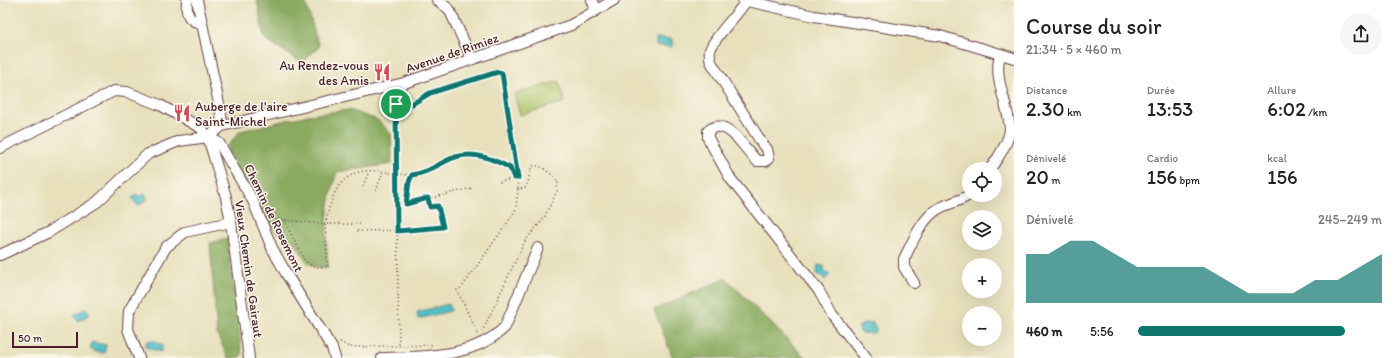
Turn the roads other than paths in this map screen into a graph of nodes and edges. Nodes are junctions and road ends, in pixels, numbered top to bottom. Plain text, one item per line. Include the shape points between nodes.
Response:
1 (187, 0) edge
2 (197, 0) edge
3 (437, 0) edge
4 (592, 0) edge
5 (614, 0) edge
6 (744, 0) edge
7 (785, 0) edge
8 (596, 10) junction
9 (781, 10) junction
10 (202, 23) junction
11 (1000, 55) junction
12 (1014, 58) edge
13 (472, 59) junction
14 (222, 126) junction
15 (208, 137) junction
16 (0, 148) edge
17 (995, 162) edge
18 (962, 200) edge
19 (231, 222) junction
20 (538, 248) dead end
21 (0, 255) edge
22 (914, 283) dead end
23 (139, 358) edge
24 (249, 358) edge
25 (336, 358) edge
26 (382, 358) edge
27 (866, 358) edge

1 - 10 street via 186,13 190,19
2 - 10 street
3 - 13 street via 449,9
4 - 8 street
5 - 8 street, Avenue de Rimiez
6 - 9 street
6 - 27 street via 739,13 715,41 709,56 767,149 769,158 766,161 757,161 747,148 723,127 717,125 708,131 708,138 730,178 818,291 832,315
7 - 9 street
8 - 13 street, Avenue de Rimiez via 571,25
9 - 11 street via 940,36
10 - 14 street
11 - 12 street
11 - 17 street via 997,65 1010,128
13 - 14 street, Avenue de Rimiez via 394,86
14 - 15 street
15 - 16 street, Chemin de Rosemont via 201,128 160,105 120,90 106,93
15 - 19 street, Vieux Chemin de Gairaut
15 - 21 street via 180,141 148,154 97,202 49,232
15 - 25 street, Chemin de Rosemont via 219,143 224,151 252,201 279,262
18 - 22 street via 939,208 928,218 904,260 904,267
19 - 23 street via 185,232 166,247 129,311 128,329
19 - 24 street, Vieux Chemin de Gairaut
20 - 26 street via 505,327 496,337 483,346 456,355

